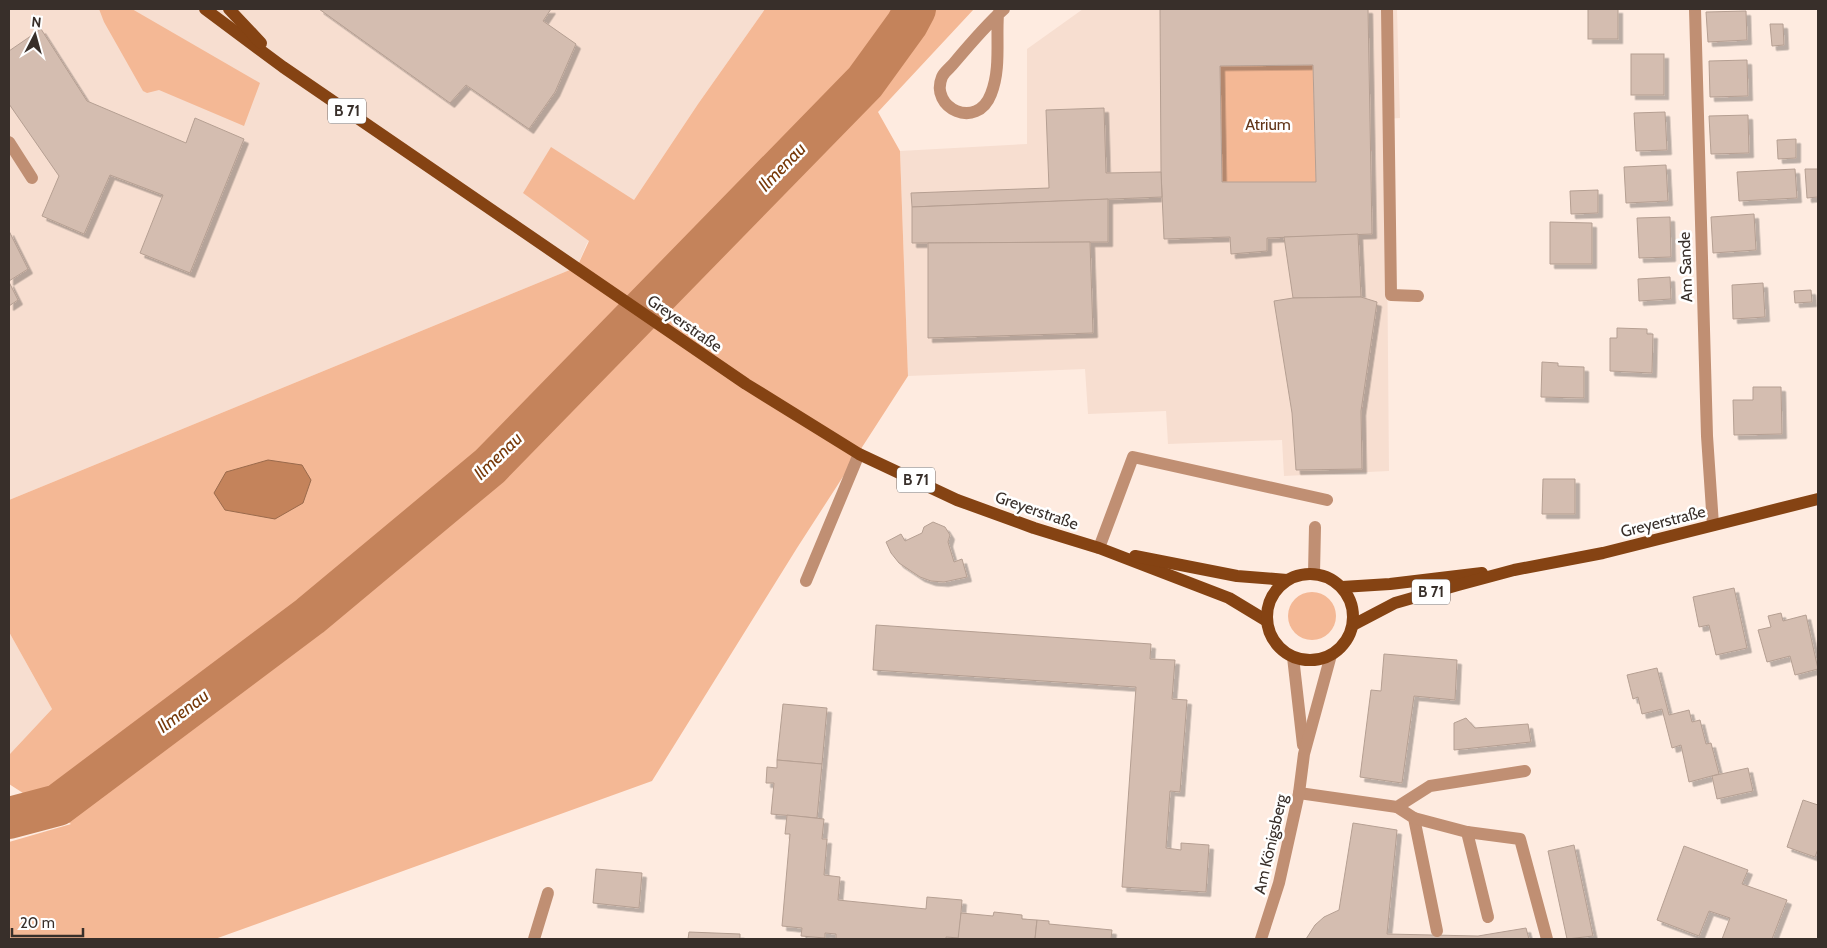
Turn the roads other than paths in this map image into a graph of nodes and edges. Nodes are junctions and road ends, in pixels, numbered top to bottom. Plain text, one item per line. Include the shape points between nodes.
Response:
1 (205, 9) edge
2 (228, 9) edge
3 (1387, 9) edge
4 (1695, 9) edge
5 (1001, 11) edge
6 (283, 67) junction
7 (9, 142) edge
8 (32, 178) dead end
9 (1418, 296) dead end
10 (859, 454) junction
11 (1818, 499) edge
12 (1327, 500) dead end
13 (1713, 525) junction
14 (1315, 527) dead end
15 (1099, 548) junction
16 (1514, 570) junction
17 (1314, 573) junction
18 (1287, 580) junction
19 (806, 581) dead end
20 (1342, 587) junction
21 (1267, 621) junction
22 (1353, 625) junction
23 (1332, 655) junction
24 (1294, 657) junction
25 (1304, 754) junction
26 (1525, 770) dead end
27 (1299, 793) junction
28 (1397, 807) junction
29 (1414, 818) junction
30 (1467, 832) junction
31 (548, 893) dead end
32 (1488, 917) dead end
33 (1437, 931) dead end
34 (534, 939) edge
35 (1261, 939) edge
36 (1547, 939) edge

1 - 6 main road, Greyerstraße / B 71
2 - 6 main road, Greyerstraße / B 71
3 - 9 street via 1391,295
4 - 13 street, Am Sande via 1706,426
5 - 5 street via 997,71 991,95 982,108 971,114 960,113 949,107 944,99 942,78
6 - 10 main road, Greyerstraße / B 71 via 746,384
7 - 8 street
10 - 15 main road, Greyerstraße / B 71 via 957,500
10 - 19 street
11 - 13 main road, Greyerstraße / B 71
12 - 15 street via 1134,457
13 - 16 main road, Greyerstraße / B 71 via 1603,553
14 - 17 street
15 - 18 main road, Greyerstraße / B 71 via 1237,576
15 - 21 main road, Greyerstraße / B 71 via 1229,598
16 - 20 main road, Greyerstraße / B 71
16 - 22 main road, Greyerstraße / B 71 via 1395,603
17 - 18 main road
17 - 20 main road
18 - 21 main road via 1275,591 1268,605
20 - 22 main road via 1350,598
21 - 24 main road via 1271,636 1280,649
22 - 23 main road via 1346,643
23 - 24 main road via 1319,660
23 - 25 street, Am Königsberg
24 - 25 street, Am Königsberg
25 - 27 street, Am Königsberg
26 - 28 street via 1430,786
27 - 28 street
27 - 35 street, Am Königsberg
28 - 29 street
29 - 30 street
29 - 33 street
30 - 32 street
30 - 36 street via 1520,839
31 - 34 street

